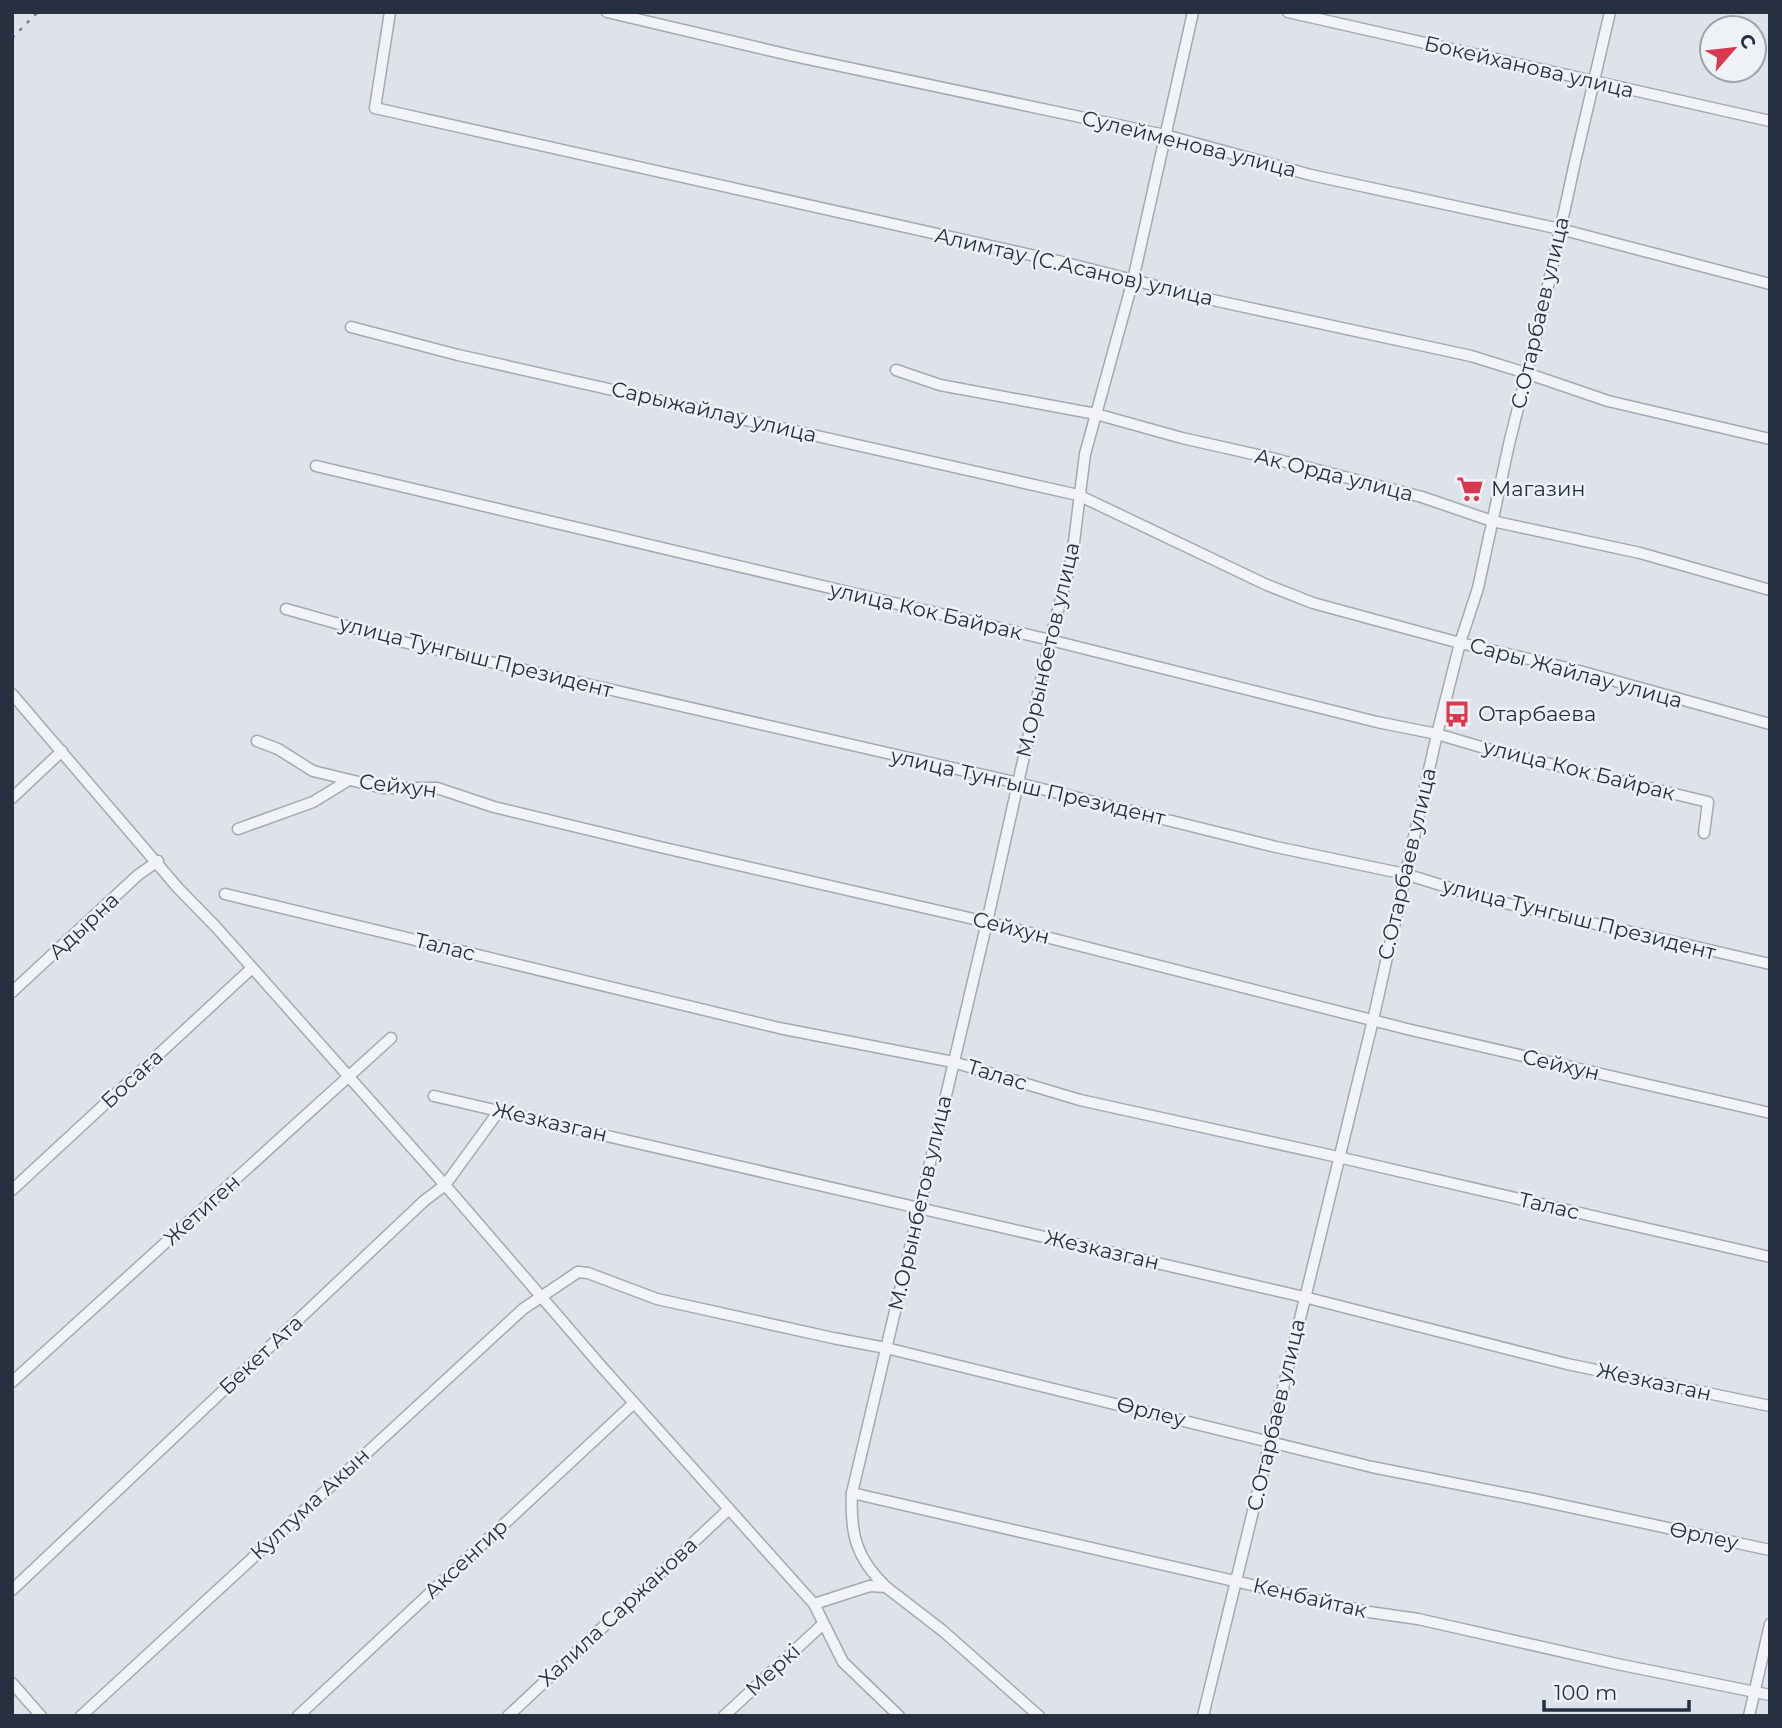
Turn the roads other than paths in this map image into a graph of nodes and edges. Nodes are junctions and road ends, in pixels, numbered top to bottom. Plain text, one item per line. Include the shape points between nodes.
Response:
1 (390, 12) edge
2 (607, 12) edge
3 (1193, 12) edge
4 (1287, 12) edge
5 (1611, 12) edge
6 (1594, 80) junction
7 (1770, 121) edge
8 (1165, 135) junction
9 (1560, 229) junction
10 (1133, 280) junction
11 (1770, 284) edge
12 (351, 327) dead end
13 (896, 370) dead end
14 (1527, 373) junction
15 (1096, 414) junction
16 (1770, 439) edge
17 (316, 466) dead end
18 (1078, 495) junction
19 (1493, 521) junction
20 (1770, 590) edge
21 (286, 609) dead end
22 (1382, 622) joint
23 (1050, 640) junction
24 (1460, 643) junction
25 (12, 694) edge
26 (1770, 724) edge
27 (1437, 734) junction
28 (257, 741) dead end
29 (62, 751) junction
30 (349, 780) junction
31 (1018, 783) junction
32 (12, 798) edge
33 (238, 829) dead end
34 (1704, 833) dead end
35 (158, 861) junction
36 (1405, 874) junction
37 (225, 894) dead end
38 (987, 922) junction
39 (1770, 964) edge
40 (252, 968) junction
41 (12, 992) edge
42 (1373, 1020) junction
43 (391, 1038) dead end
44 (953, 1062) junction
45 (349, 1077) junction
46 (434, 1096) dead end
47 (499, 1111) junction
48 (1770, 1113) edge
49 (1338, 1157) junction
50 (445, 1185) junction
51 (12, 1190) edge
52 (919, 1208) junction
53 (1770, 1257) edge
54 (542, 1297) junction
55 (1304, 1297) junction
56 (886, 1348) junction
57 (12, 1382) edge
58 (634, 1403) junction
59 (1770, 1406) edge
60 (1270, 1441) junction
61 (852, 1493) junction
62 (729, 1509) junction
63 (1770, 1550) edge
64 (1236, 1581) junction
65 (886, 1587) junction
66 (12, 1590) edge
67 (814, 1604) junction
68 (1770, 1623) edge
69 (823, 1624) junction
70 (12, 1683) edge
71 (1755, 1691) junction
72 (1770, 1695) edge
73 (40, 1716) edge
74 (81, 1716) edge
75 (298, 1716) edge
76 (508, 1716) edge
77 (724, 1716) edge
78 (899, 1716) edge
79 (1039, 1716) edge
80 (1203, 1716) edge
81 (1749, 1716) edge

1 - 10 street, Алимтау (С.Асанов) улица via 375,108
2 - 8 street, Сулейменова улица
3 - 8 street, М.Орынбетов улица
4 - 6 street, Бокейханова улица
5 - 6 street, С.Отарбаев улица
6 - 7 street, Бокейханова улица
6 - 9 street, С.Отарбаев улица
8 - 9 street, Сулейменова улица via 1311,175
8 - 10 street, М.Орынбетов улица
9 - 11 street, Сулейменова улица
9 - 14 street, С.Отарбаев улица
10 - 14 street, Алимтау (С.Асанов) улица via 1471,356
10 - 15 street, М.Орынбетов улица
12 - 18 street, Сарыжайлау улица
13 - 15 street, Ак Орда улица via 940,385
14 - 16 street, Алимтау (С.Асанов) улица via 1608,401
14 - 19 street, С.Отарбаев улица
15 - 18 street, М.Орынбетов улица
15 - 19 street, Ак Орда улица via 1422,497
17 - 23 street, улица Кок Байрак
18 - 22 street, Сарыжайлау улица via 1267,585
18 - 23 street, М.Орынбетов улица via 1072,558
19 - 20 street, Ак Орда улица via 1640,553
19 - 24 street, С.Отарбаев улица
21 - 31 street, улица Тунгыш Президент via 403,642
22 - 24 street, Сары Жайлау улица
23 - 27 street, улица Кок Байрак
23 - 31 street, М.Орынбетов улица
24 - 26 street, Сары Жайлау улица
24 - 27 street, С.Отарбаев улица
25 - 29 street
27 - 34 street, улица Кок Байрак via 1708,802
27 - 36 street, С.Отарбаев улица
28 - 30 street, Сейхун via 313,771
29 - 32 street
29 - 35 street
30 - 33 street via 313,802
30 - 38 street, Сейхун via 383,788 437,788 495,807
31 - 36 street, улица Тунгыш Президент
31 - 38 street, М.Орынбетов улица
35 - 40 street
35 - 41 street, Адырна
36 - 39 street, улица Тунгыш Президент via 1483,898
36 - 42 street, С.Отарбаев улица
37 - 44 street, Талас via 779,1028
38 - 42 street, Сейхун
38 - 44 street, М.Орынбетов улица
40 - 45 street
40 - 51 street, Босаға
42 - 48 street, Сейхун
42 - 49 street, С.Отарбаев улица
43 - 45 street, Жетиген
44 - 49 street, Талас via 1080,1100
44 - 52 street, М.Орынбетов улица
45 - 50 street
45 - 57 street, Жетиген
46 - 47 street, Жезказган
47 - 50 street, Бекет Ата
47 - 52 street, Жезказган
49 - 53 street, Талас
49 - 55 street, С.Отарбаев улица
50 - 54 street
50 - 66 street, Бекет Ата
52 - 55 street, Жезказган
52 - 56 street, М.Орынбетов улица
54 - 56 street, Өрлеу via 578,1272 588,1273 657,1299
54 - 58 street
54 - 74 street, Култума Акын via 523,1309
55 - 59 street, Жезказган via 1567,1364
55 - 60 street, С.Отарбаев улица
56 - 60 street, Өрлеу
56 - 61 street, М.Орынбетов улица
58 - 62 street
58 - 75 street, Аксенгир
60 - 63 street, Өрлеу
60 - 64 street, С.Отарбаев улица
61 - 64 street, Кенбайтак
61 - 65 street, М.Орынбетов улица via 854,1539 871,1572
62 - 67 street
62 - 76 street, Халила Саржанова
64 - 71 street, Кенбайтак
64 - 80 street, С.Отарбаев улица
65 - 67 street via 870,1586
65 - 79 street, М.Орынбетов улица
67 - 69 street
68 - 71 street
69 - 77 street, Меркі
69 - 78 street via 843,1662
70 - 73 street
71 - 72 street, Кенбайтак
71 - 81 street

